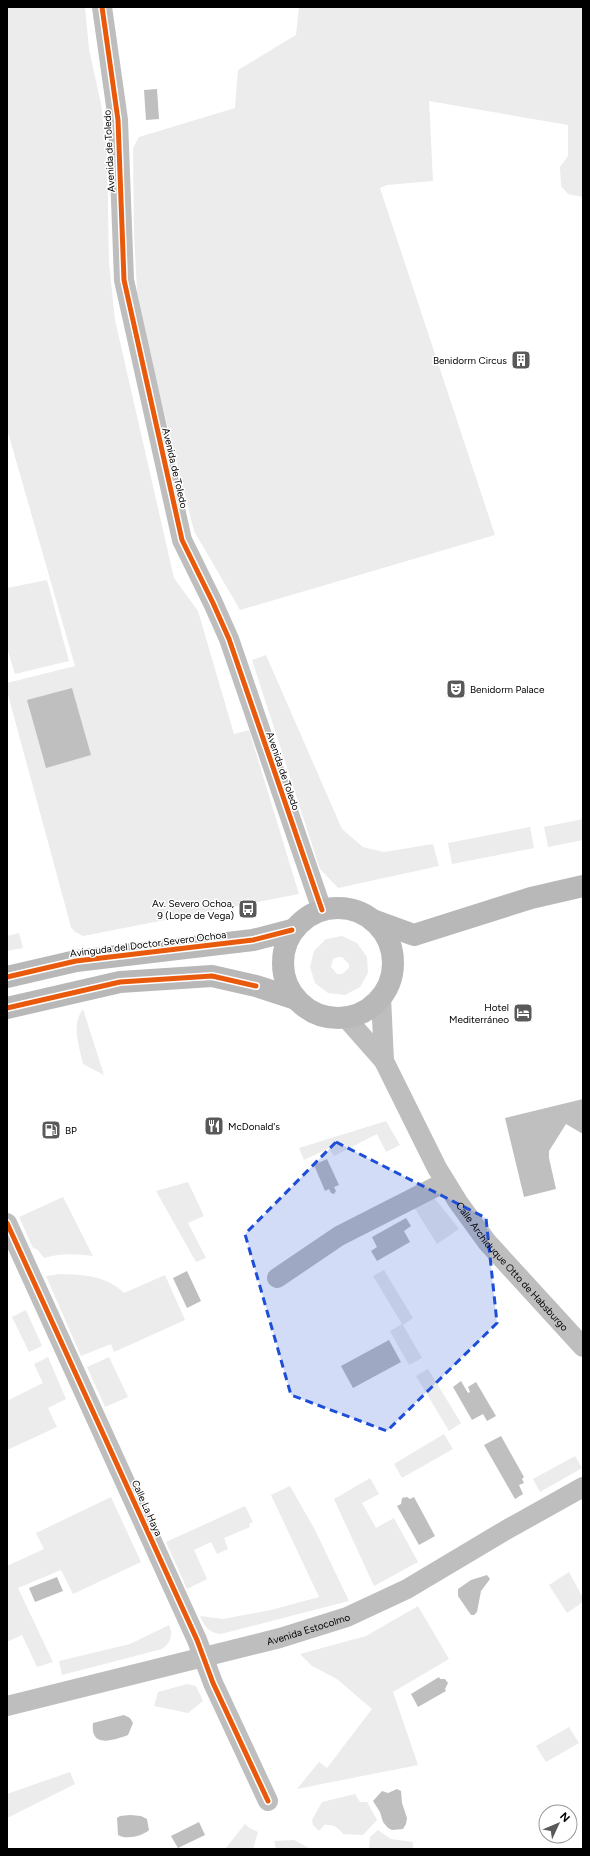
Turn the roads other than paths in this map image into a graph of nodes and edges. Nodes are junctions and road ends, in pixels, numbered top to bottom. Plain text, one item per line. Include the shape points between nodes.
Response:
1 (102, 7) edge
2 (583, 886) edge
3 (322, 910) junction
4 (373, 920) junction
5 (292, 930) junction
6 (414, 935) junction
7 (393, 968) junction
8 (7, 977) edge
9 (381, 997) junction
10 (296, 999) junction
11 (7, 1008) edge
12 (346, 1018) junction
13 (384, 1061) junction
14 (446, 1182) junction
15 (7, 1223) edge
16 (277, 1278) dead end
17 (583, 1347) edge
18 (583, 1487) edge
19 (203, 1656) junction
20 (7, 1706) edge
21 (268, 1801) dead end

1 - 3 street, Avenida de Toledo via 118,120 124,280 182,540 229,639
2 - 6 street via 531,898
3 - 4 street via 340,908 357,911
3 - 5 street via 305,917
4 - 6 street
4 - 7 street via 385,933 392,950
5 - 8 street, Avinguda del Doctor Severo Ochoa via 253,940 76,961
5 - 10 street via 284,947 282,965 286,983
6 - 7 street
7 - 9 street via 388,986
9 - 12 street via 363,1012
9 - 13 street
10 - 11 street via 212,976 120,982
10 - 12 street via 310,1011 327,1017
12 - 13 street
13 - 14 street, Calle Archiduque Otto de Habsburgo
14 - 16 street via 339,1236
14 - 17 street, Calle Archiduque Otto de Habsburgo via 487,1242
15 - 19 street, Calle La Haya
18 - 19 street, Avenida Estocolmo via 375,1606 280,1638
19 - 20 street, Avenida Estocolmo
19 - 21 street, Calle La Haya

